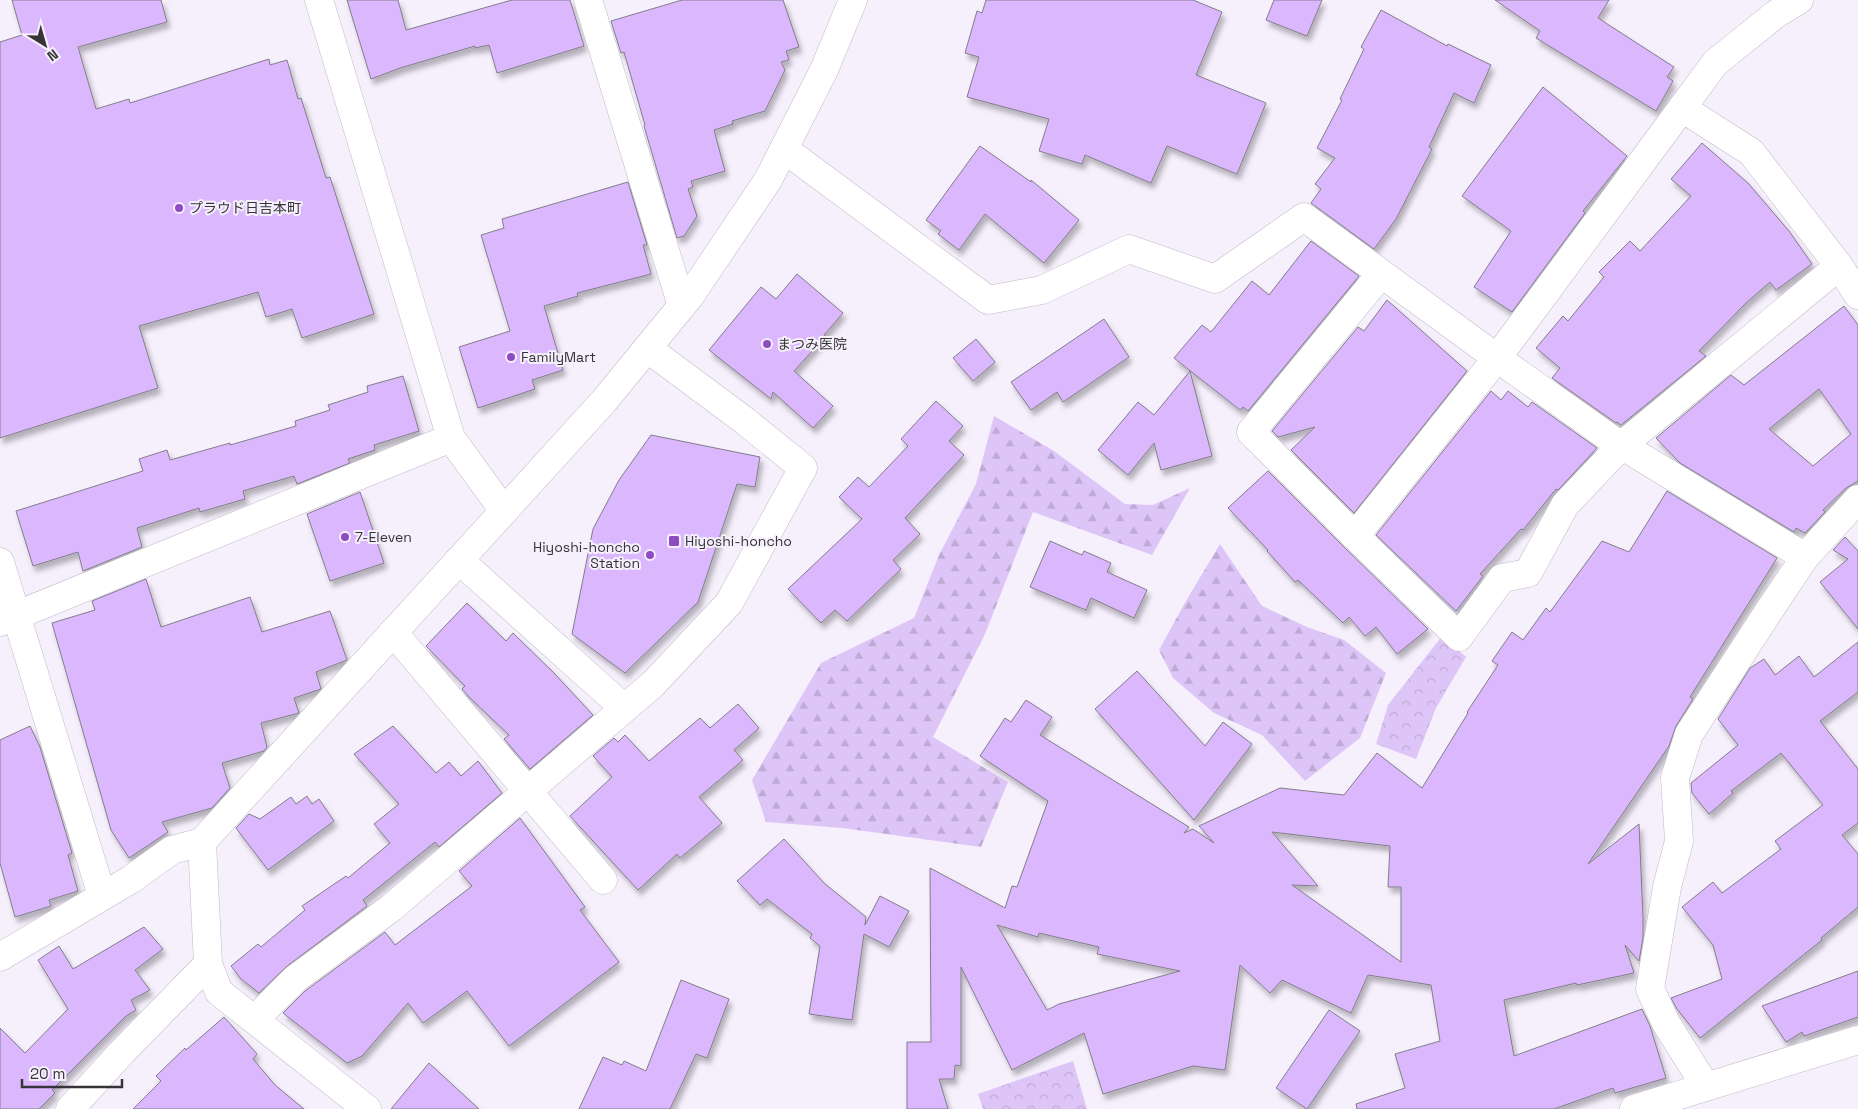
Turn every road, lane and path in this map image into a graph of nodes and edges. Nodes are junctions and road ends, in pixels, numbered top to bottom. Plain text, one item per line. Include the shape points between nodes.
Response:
1 (319, 0) edge
2 (588, 0) edge
3 (853, 0) edge
4 (1799, 0) edge
5 (1682, 108) junction
6 (784, 149) junction
7 (1839, 266) junction
8 (1381, 274) junction
9 (1858, 295) edge
10 (682, 306) junction
11 (647, 348) junction
12 (1497, 358) junction
13 (451, 438) junction
14 (1621, 446) junction
15 (1858, 499) edge
16 (504, 511) junction
17 (1355, 536) junction
18 (1805, 557) junction
19 (459, 560) junction
20 (0, 562) edge
21 (8, 619) edge
22 (393, 632) junction
23 (624, 708) junction
24 (528, 792) junction
25 (202, 842) junction
26 (603, 880) dead end
27 (102, 896) junction
28 (0, 957) edge
29 (208, 964) junction
30 (255, 1019) junction
31 (1858, 1040) edge
32 (1706, 1087) junction
33 (70, 1109) edge
34 (367, 1109) edge
35 (1634, 1109) edge

1 - 13 street
2 - 10 street
3 - 6 street via 824,70
4 - 5 street via 1776,14 1715,63
5 - 7 street via 1751,152
5 - 12 street
6 - 8 street via 988,300 1042,290 1129,248 1215,279 1304,217
6 - 10 street via 768,180
7 - 9 street
7 - 14 street
8 - 12 street
8 - 17 street via 1251,432
10 - 11 street
11 - 16 street via 604,401
11 - 23 street via 803,468 728,603 653,684
12 - 14 street
12 - 17 street
13 - 16 street
13 - 21 street
14 - 17 street via 1565,505 1528,572 1502,578 1459,637
14 - 18 street
15 - 18 street
16 - 19 street
18 - 32 street via 1689,734 1675,778 1679,841 1667,887 1650,989 1666,1023
19 - 22 street
19 - 23 street
20 - 21 street
21 - 27 street
22 - 24 street
22 - 25 street
23 - 24 street
24 - 26 street
24 - 30 street via 391,908 295,978
25 - 27 street via 172,850
25 - 29 street
27 - 28 street
29 - 30 street via 219,992
29 - 33 street
30 - 34 street
31 - 32 street
32 - 35 street

